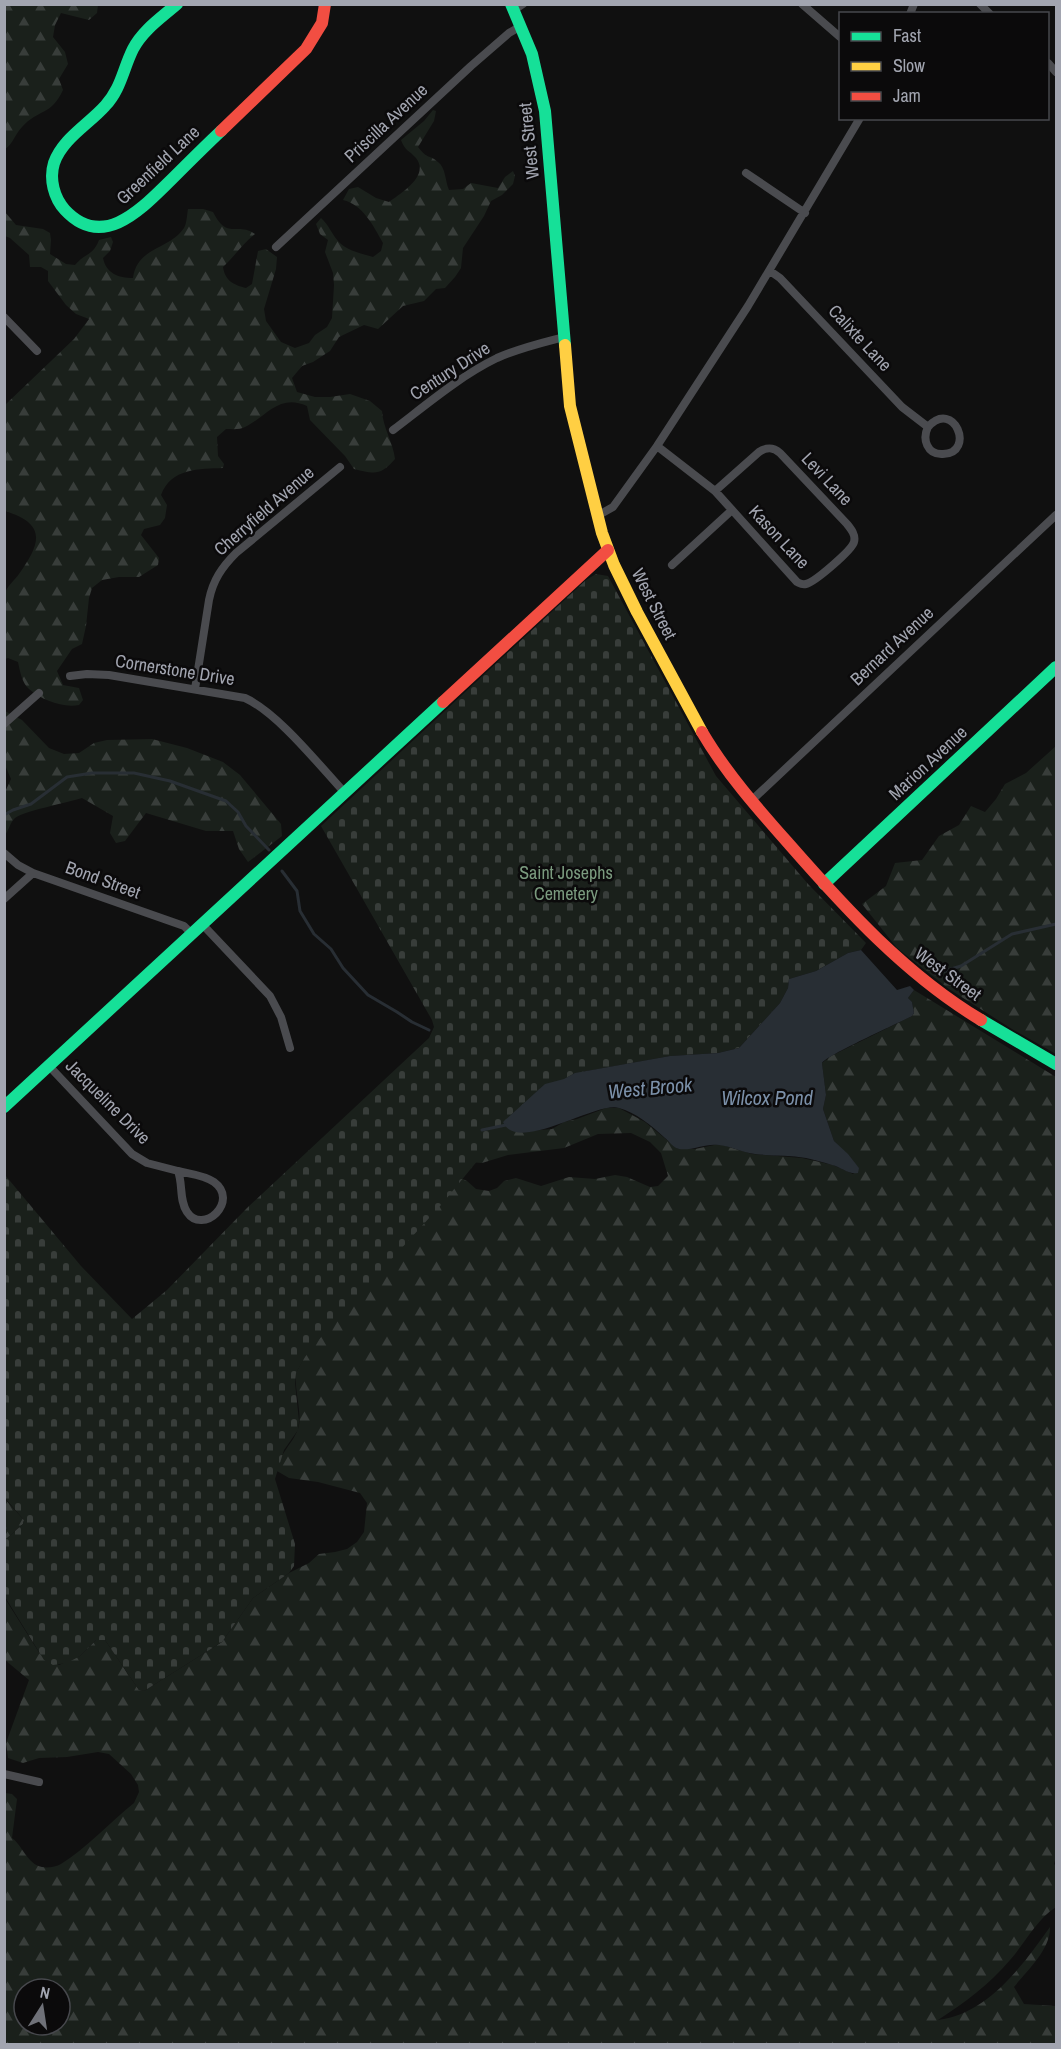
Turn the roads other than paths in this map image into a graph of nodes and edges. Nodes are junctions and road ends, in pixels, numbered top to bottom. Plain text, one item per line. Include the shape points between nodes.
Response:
1 (177, 4) edge
2 (325, 4) edge
3 (802, 4) edge
4 (516, 6) edge
5 (521, 26) junction
6 (839, 36) edge
7 (859, 120) edge
8 (746, 173) dead end
9 (805, 213) junction
10 (276, 247) dead end
11 (770, 271) junction
12 (4, 316) edge
13 (564, 337) junction
14 (37, 351) dead end
15 (928, 427) junction
16 (393, 430) dead end
17 (657, 446) junction
18 (340, 467) dead end
19 (715, 491) junction
20 (732, 510) junction
21 (1056, 515) edge
22 (597, 516) junction
23 (608, 550) junction
24 (672, 565) dead end
25 (804, 584) joint
26 (1056, 667) edge
27 (70, 676) dead end
28 (195, 689) junction
29 (39, 693) dead end
30 (4, 724) edge
31 (345, 793) junction
32 (751, 801) junction
33 (4, 853) edge
34 (33, 873) junction
35 (824, 884) junction
36 (4, 900) edge
37 (202, 924) junction
38 (192, 934) junction
39 (290, 1048) dead end
40 (1056, 1064) edge
41 (49, 1066) junction
42 (4, 1107) edge
43 (178, 1171) junction
44 (4, 1774) edge
45 (39, 1782) dead end

1 - 2 street, Greenfield Lane via 136,44 112,99 58,154 53,170 56,194 69,214 83,222 106,226 135,214 306,49 322,23
3 - 6 street
4 - 5 street, West Street
5 - 10 street, Priscilla Avenue via 471,66
5 - 13 street, West Street via 535,65 547,122
7 - 9 street
8 - 9 street
9 - 11 street
11 - 15 street, Calixte Lane via 902,407
11 - 17 street
12 - 14 street
13 - 16 street, Century Drive via 495,359
13 - 22 street, West Street via 570,406
15 - 15 street via 936,420 952,422 960,437 956,448 945,454 933,452 924,437
17 - 19 street, Kason Lane
17 - 22 street via 613,507
18 - 28 street, Cherryfield Avenue via 221,569 208,600
19 - 20 street, Kason Lane
19 - 25 street, Levi Lane via 759,452 769,448 780,453 848,524 854,543 814,580
20 - 24 street, Kason Lane
20 - 25 street, Kason Lane via 790,577
21 - 32 street, Bernard Avenue
22 - 23 street, West Street
23 - 31 street
23 - 32 street, West Street via 640,620 699,727
26 - 35 street, Marion Avenue
27 - 28 street, Cornerstone Drive via 98,674
28 - 31 street, Cornerstone Drive via 236,696 259,705
29 - 30 street
31 - 37 street
32 - 35 street, West Street
33 - 34 street, Bond Street
34 - 36 street
34 - 38 street, Bond Street via 184,926
35 - 40 street, West Street via 875,938 930,986
37 - 38 street
37 - 39 street via 270,996
38 - 41 street
41 - 42 street
41 - 43 street, Jacqueline Drive via 132,1154 147,1163
43 - 43 street, Jacqueline Drive via 186,1211 195,1219 209,1219 222,1202 220,1188 203,1176
44 - 45 street

